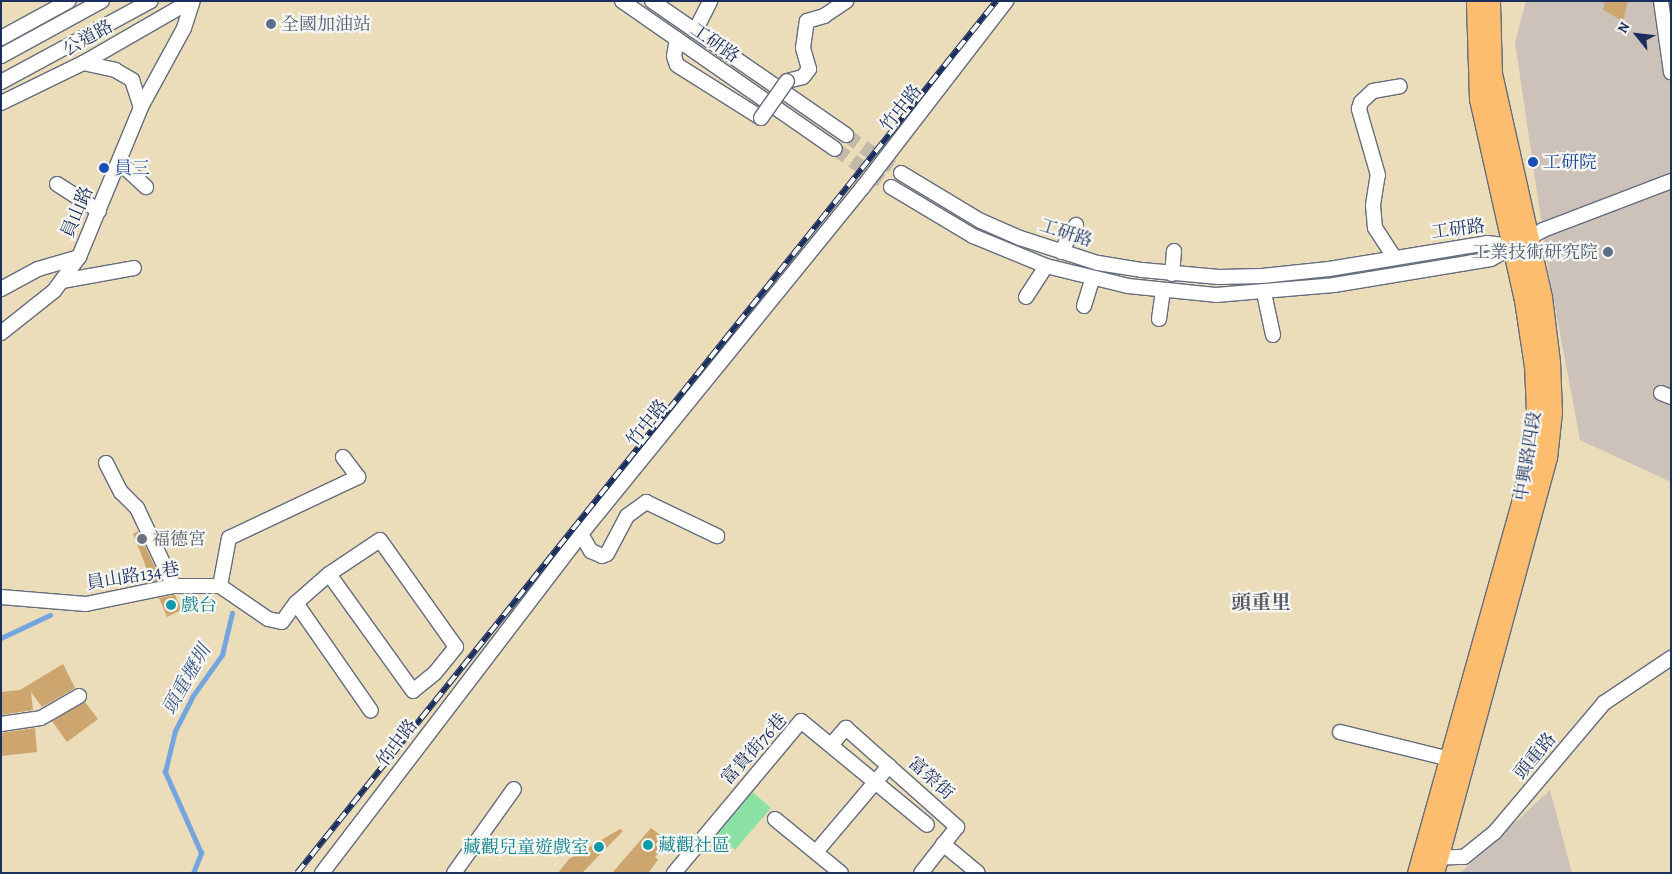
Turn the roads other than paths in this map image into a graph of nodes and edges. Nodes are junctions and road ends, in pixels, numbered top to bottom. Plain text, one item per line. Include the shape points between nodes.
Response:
1 (68, 1) edge
2 (102, 1) edge
3 (151, 1) edge
4 (192, 1) edge
5 (622, 1) edge
6 (652, 1) edge
7 (710, 1) edge
8 (846, 1) edge
9 (1006, 1) edge
10 (1476, 1) edge
11 (1490, 1) edge
12 (1661, 1) edge
13 (694, 31) junction
14 (1, 38) edge
15 (677, 39) junction
16 (1, 56) edge
17 (83, 63) junction
18 (1671, 72) edge
19 (1, 82) edge
20 (1400, 86) dead end
21 (1, 104) edge
22 (141, 107) junction
23 (846, 135) tunnel mouth
24 (835, 149) tunnel mouth
25 (119, 162) junction
26 (901, 173) tunnel mouth
27 (1671, 181) edge
28 (57, 184) dead end
29 (146, 187) dead end
30 (891, 187) tunnel mouth
31 (99, 211) junction
32 (1076, 225) dead end
33 (1520, 242) junction
34 (1174, 251) dead end
35 (1060, 252) junction
36 (79, 257) junction
37 (1394, 257) junction
38 (1046, 266) junction
39 (134, 268) dead end
40 (1172, 274) junction
41 (1092, 279) junction
42 (62, 281) junction
43 (1, 289) edge
44 (1163, 290) junction
45 (1264, 293) junction
46 (1026, 297) dead end
47 (1084, 306) dead end
48 (1158, 319) dead end
49 (1, 333) edge
50 (1273, 336) dead end
51 (343, 457) dead end
52 (106, 463) dead end
53 (581, 534) junction
54 (717, 536) dead end
55 (329, 574) junction
56 (174, 586) junction
57 (220, 586) junction
58 (1, 597) edge
59 (296, 602) junction
60 (1671, 658) edge
61 (79, 696) dead end
62 (371, 711) dead end
63 (1, 724) edge
64 (1340, 732) dead end
65 (834, 741) junction
66 (1455, 761) junction
67 (889, 766) junction
68 (875, 783) junction
69 (514, 789) dead end
70 (775, 819) dead end
71 (927, 825) dead end
72 (943, 844) junction
73 (816, 852) junction
74 (1428, 866) edge
75 (322, 873) edge
76 (454, 873) edge
77 (674, 873) edge
78 (842, 873) edge
79 (921, 873) edge
80 (978, 873) edge

1 - 14 street
2 - 16 street, 公道路
3 - 19 street, 公道路
4 - 17 street, 公道路
4 - 22 street, 員山路 via 184,28
5 - 15 street, 工研路
6 - 13 street, 工研路
7 - 13 street
8 - 15 street, bridge via 824,16 806,21 803,48 809,69 803,77 786,81 761,118 677,64 674,56
9 - 53 street, 竹中路 via 904,135
10 - 33 main road, 中興路四段 via 1480,99
11 - 33 main road, 中興路四段 via 1492,74
12 - 18 street
13 - 23 street, 工研路
15 - 24 street, 工研路
17 - 21 street, 公道路
17 - 22 street via 115,70 132,80
20 - 37 street via 1366,95 1359,109 1378,175 1373,205 1375,228
22 - 25 street, 員山路
25 - 29 street
25 - 31 street, 員山路
26 - 35 street, 工研路 via 981,221
27 - 33 street
28 - 31 street
30 - 38 street, 工研路 via 973,236
31 - 36 street, 員山路
32 - 35 street
33 - 37 street, 工研路 via 1487,243
33 - 45 street, 工研路 via 1491,259
33 - 66 main road, 中興路四段 via 1534,366 1536,411 1532,456
34 - 40 street
35 - 40 street, 工研路
36 - 42 street, 員山路
36 - 43 street via 38,269
37 - 40 street, 工研路 via 1262,276
38 - 41 street, 工研路
38 - 46 street
39 - 42 street
41 - 44 street, 工研路
41 - 47 street
42 - 49 street, 員山路 via 54,292
44 - 45 street, 工研路 via 1216,295
44 - 48 street
45 - 50 street
51 - 57 street via 358,477 229,538
52 - 56 street via 121,492 137,508
53 - 54 street via 591,551 602,556 607,554 627,516 646,502
53 - 75 street, 竹中路
55 - 55 street via 380,540 456,647 436,673 413,691
55 - 59 street
56 - 57 street, 員山路134巷
56 - 58 street, 員山路134巷 via 86,604
57 - 59 street via 268,619 282,622
59 - 62 street
60 - 74 street, 頭重路 via 1604,703 1495,832 1464,857
61 - 63 street via 41,718
64 - 66 street
65 - 67 street, 富榮街 via 846,728
65 - 68 street, 富貴街76巷
65 - 77 street, 富貴街76巷 via 801,722
66 - 74 main road, 中興路四段
67 - 68 street
67 - 72 street, 富榮街 via 957,827
68 - 71 street, 富貴街76巷
68 - 73 street
69 - 76 street
70 - 73 street
72 - 79 street, 富榮街
72 - 80 street
73 - 78 street

